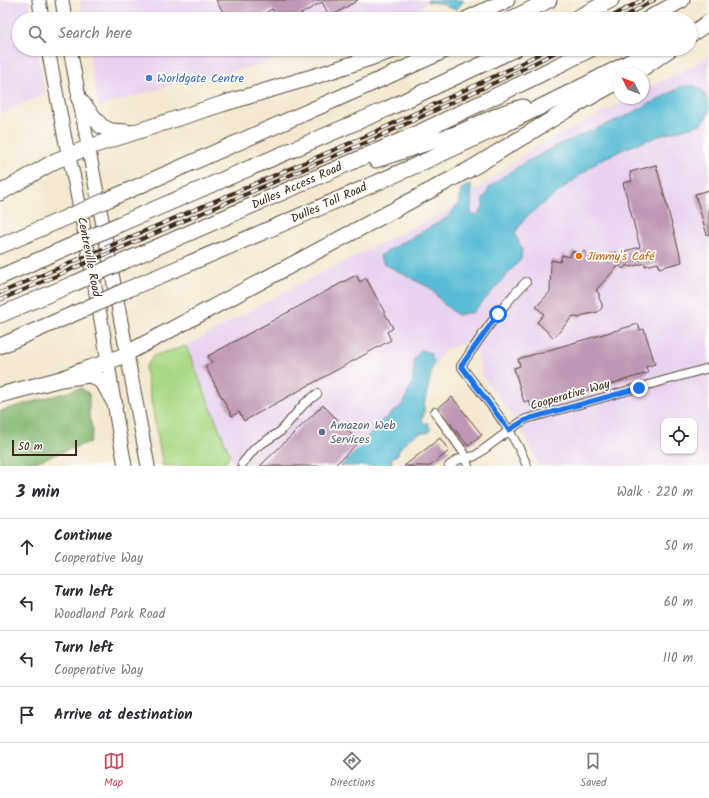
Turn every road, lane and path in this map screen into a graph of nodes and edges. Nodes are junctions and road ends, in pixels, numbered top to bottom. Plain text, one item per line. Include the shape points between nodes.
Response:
1 (38, 0) edge
2 (62, 0) edge
3 (507, 0) edge
4 (549, 0) edge
5 (611, 0) edge
6 (682, 0) edge
7 (41, 12) edge
8 (64, 12) edge
9 (482, 12) edge
10 (525, 12) edge
11 (588, 12) edge
12 (661, 12) edge
13 (709, 20) edge
14 (697, 26) edge
15 (697, 29) edge
16 (49, 56) edge
17 (71, 56) edge
18 (377, 56) edge
19 (433, 56) edge
20 (500, 56) edge
21 (577, 56) edge
22 (641, 56) edge
23 (660, 56) edge
24 (643, 68) edge
25 (613, 83) edge
26 (577, 89) junction
27 (79, 100) junction
28 (136, 132) junction
29 (89, 146) junction
30 (68, 154) junction
31 (0, 193) edge
32 (268, 198) junction
33 (0, 246) edge
34 (0, 277) edge
35 (526, 282) dead end
36 (0, 315) edge
37 (0, 346) edge
38 (127, 353) junction
39 (108, 362) junction
40 (709, 368) edge
41 (61, 379) junction
42 (318, 394) dead end
43 (0, 395) edge
44 (115, 404) junction
45 (435, 412) dead end
46 (509, 430) junction
47 (467, 462) edge
48 (242, 464) dead end
49 (125, 466) edge
50 (148, 466) edge
51 (449, 466) edge
52 (527, 466) edge

1 - 7 main road
2 - 8 main road
3 - 9 highway
4 - 10 highway
5 - 11 highway
6 - 12 highway
13 - 14 highway
13 - 15 highway
16 - 30 main road, Centreville Road
17 - 27 main road, Centreville Road
18 - 28 highway
19 - 33 highway, bridge
20 - 34 highway, bridge via 387,109
21 - 32 highway, Dulles Access Road via 445,120
22 - 26 highway, Dulles Toll Road
23 - 24 highway
25 - 38 highway via 472,168
26 - 32 highway
26 - 37 highway, Dulles Toll Road, bridge via 433,158
27 - 28 highway via 105,129 114,132
27 - 29 main road, Centreville Road
28 - 29 highway
29 - 30 highway
29 - 38 main road, Centreville Road
30 - 31 highway
30 - 39 main road, Centreville Road
32 - 36 highway, Dulles Access Road, bridge
35 - 46 street via 498,314 461,366
38 - 39 highway
38 - 50 main road, Centreville Road
39 - 41 highway
39 - 44 main road, Centreville Road
40 - 46 street, Cooperative Way via 531,418
41 - 43 highway
41 - 44 highway via 86,375 95,377 104,384
42 - 48 street via 304,404 281,431 255,448
44 - 49 main road, Centreville Road
45 - 47 street via 464,453
46 - 47 street, Cooperative Way
46 - 52 street
47 - 51 street, Cooperative Way via 457,460

